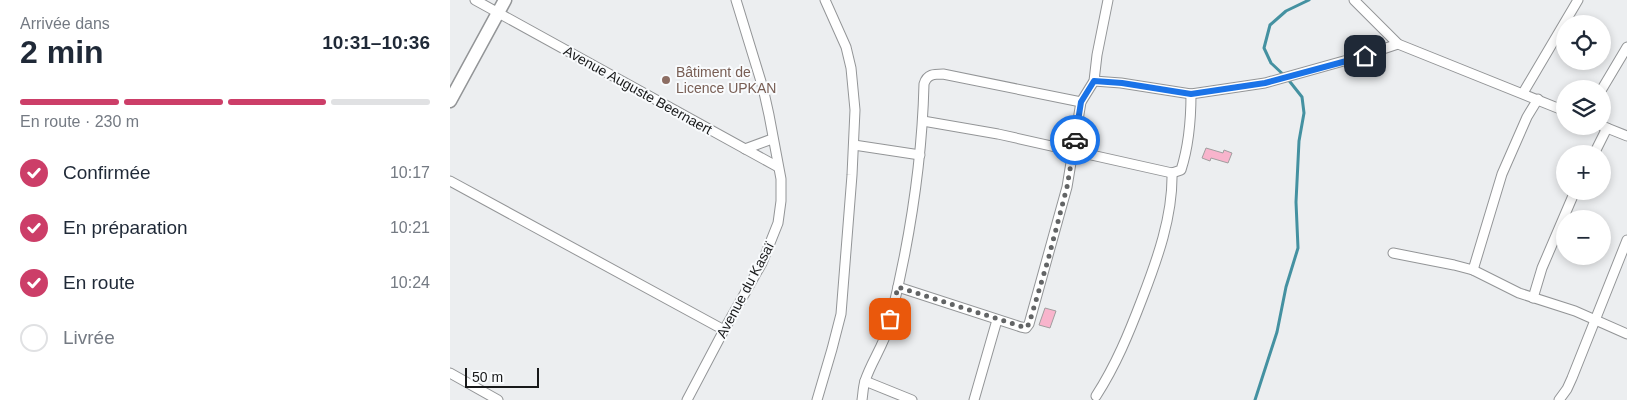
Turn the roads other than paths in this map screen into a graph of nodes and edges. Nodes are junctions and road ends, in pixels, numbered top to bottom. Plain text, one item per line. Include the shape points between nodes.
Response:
1 (475, 0) edge
2 (506, 0) edge
3 (736, 0) edge
4 (825, 0) edge
5 (1108, 0) edge
6 (1354, 0) edge
7 (1578, 0) edge
8 (498, 13) junction
9 (1398, 44) junction
10 (1627, 46) edge
11 (1607, 80) edge
12 (1094, 81) junction
13 (1523, 93) junction
14 (1191, 94) junction
15 (1538, 99) junction
16 (450, 101) edge
17 (1081, 102) junction
18 (1556, 107) edge
19 (923, 121) junction
20 (1611, 130) edge
21 (1627, 136) edge
22 (772, 139) junction
23 (854, 145) junction
24 (745, 149) junction
25 (1073, 151) junction
26 (920, 155) junction
27 (778, 167) junction
28 (1172, 174) junction
29 (450, 180) edge
30 (1571, 200) edge
31 (1627, 240) edge
32 (1393, 253) dead end
33 (1473, 270) junction
34 (898, 287) junction
35 (1533, 298) junction
36 (1596, 319) junction
37 (997, 320) junction
38 (724, 330) junction
39 (1627, 334) edge
40 (450, 373) edge
41 (865, 381) junction
42 (1096, 396) dead end
43 (498, 400) edge
44 (687, 400) edge
45 (817, 400) edge
46 (862, 400) edge
47 (912, 400) edge
48 (974, 400) edge
49 (1559, 400) edge

1 - 8 street, Avenue Auguste Beernaert
2 - 8 main road
3 - 22 street, Avenue du Kasaï via 763,88
4 - 23 street via 843,40 851,68
5 - 12 street
6 - 9 street
7 - 13 street
8 - 16 main road
8 - 24 street, Avenue Auguste Beernaert
9 - 13 street
9 - 14 street via 1265,83
10 - 11 street
12 - 14 street
12 - 17 street
13 - 15 street
14 - 28 street via 1184,163 1181,170
15 - 18 street
15 - 33 street via 1505,167
17 - 19 street via 935,74 929,75 924,84
17 - 25 street
19 - 25 street
19 - 26 street
20 - 21 street
22 - 24 street
22 - 27 street, Avenue du Kasaï
23 - 26 street
23 - 45 street via 840,314
24 - 27 street, Avenue Auguste Beernaert
25 - 28 street
25 - 37 street via 1067,187 1029,324 1026,328
26 - 34 street
27 - 38 street, Avenue du Kasaï via 781,201 778,223 762,263
28 - 42 street via 1166,223 1153,271 1124,347
29 - 38 street
30 - 35 street
31 - 36 street
32 - 33 street
33 - 35 street
34 - 37 street
34 - 41 street via 886,336
35 - 36 street
36 - 39 street
36 - 49 street via 1567,389
37 - 48 street
38 - 44 street, Avenue du Kasaï
40 - 43 street
41 - 46 street
41 - 47 street

